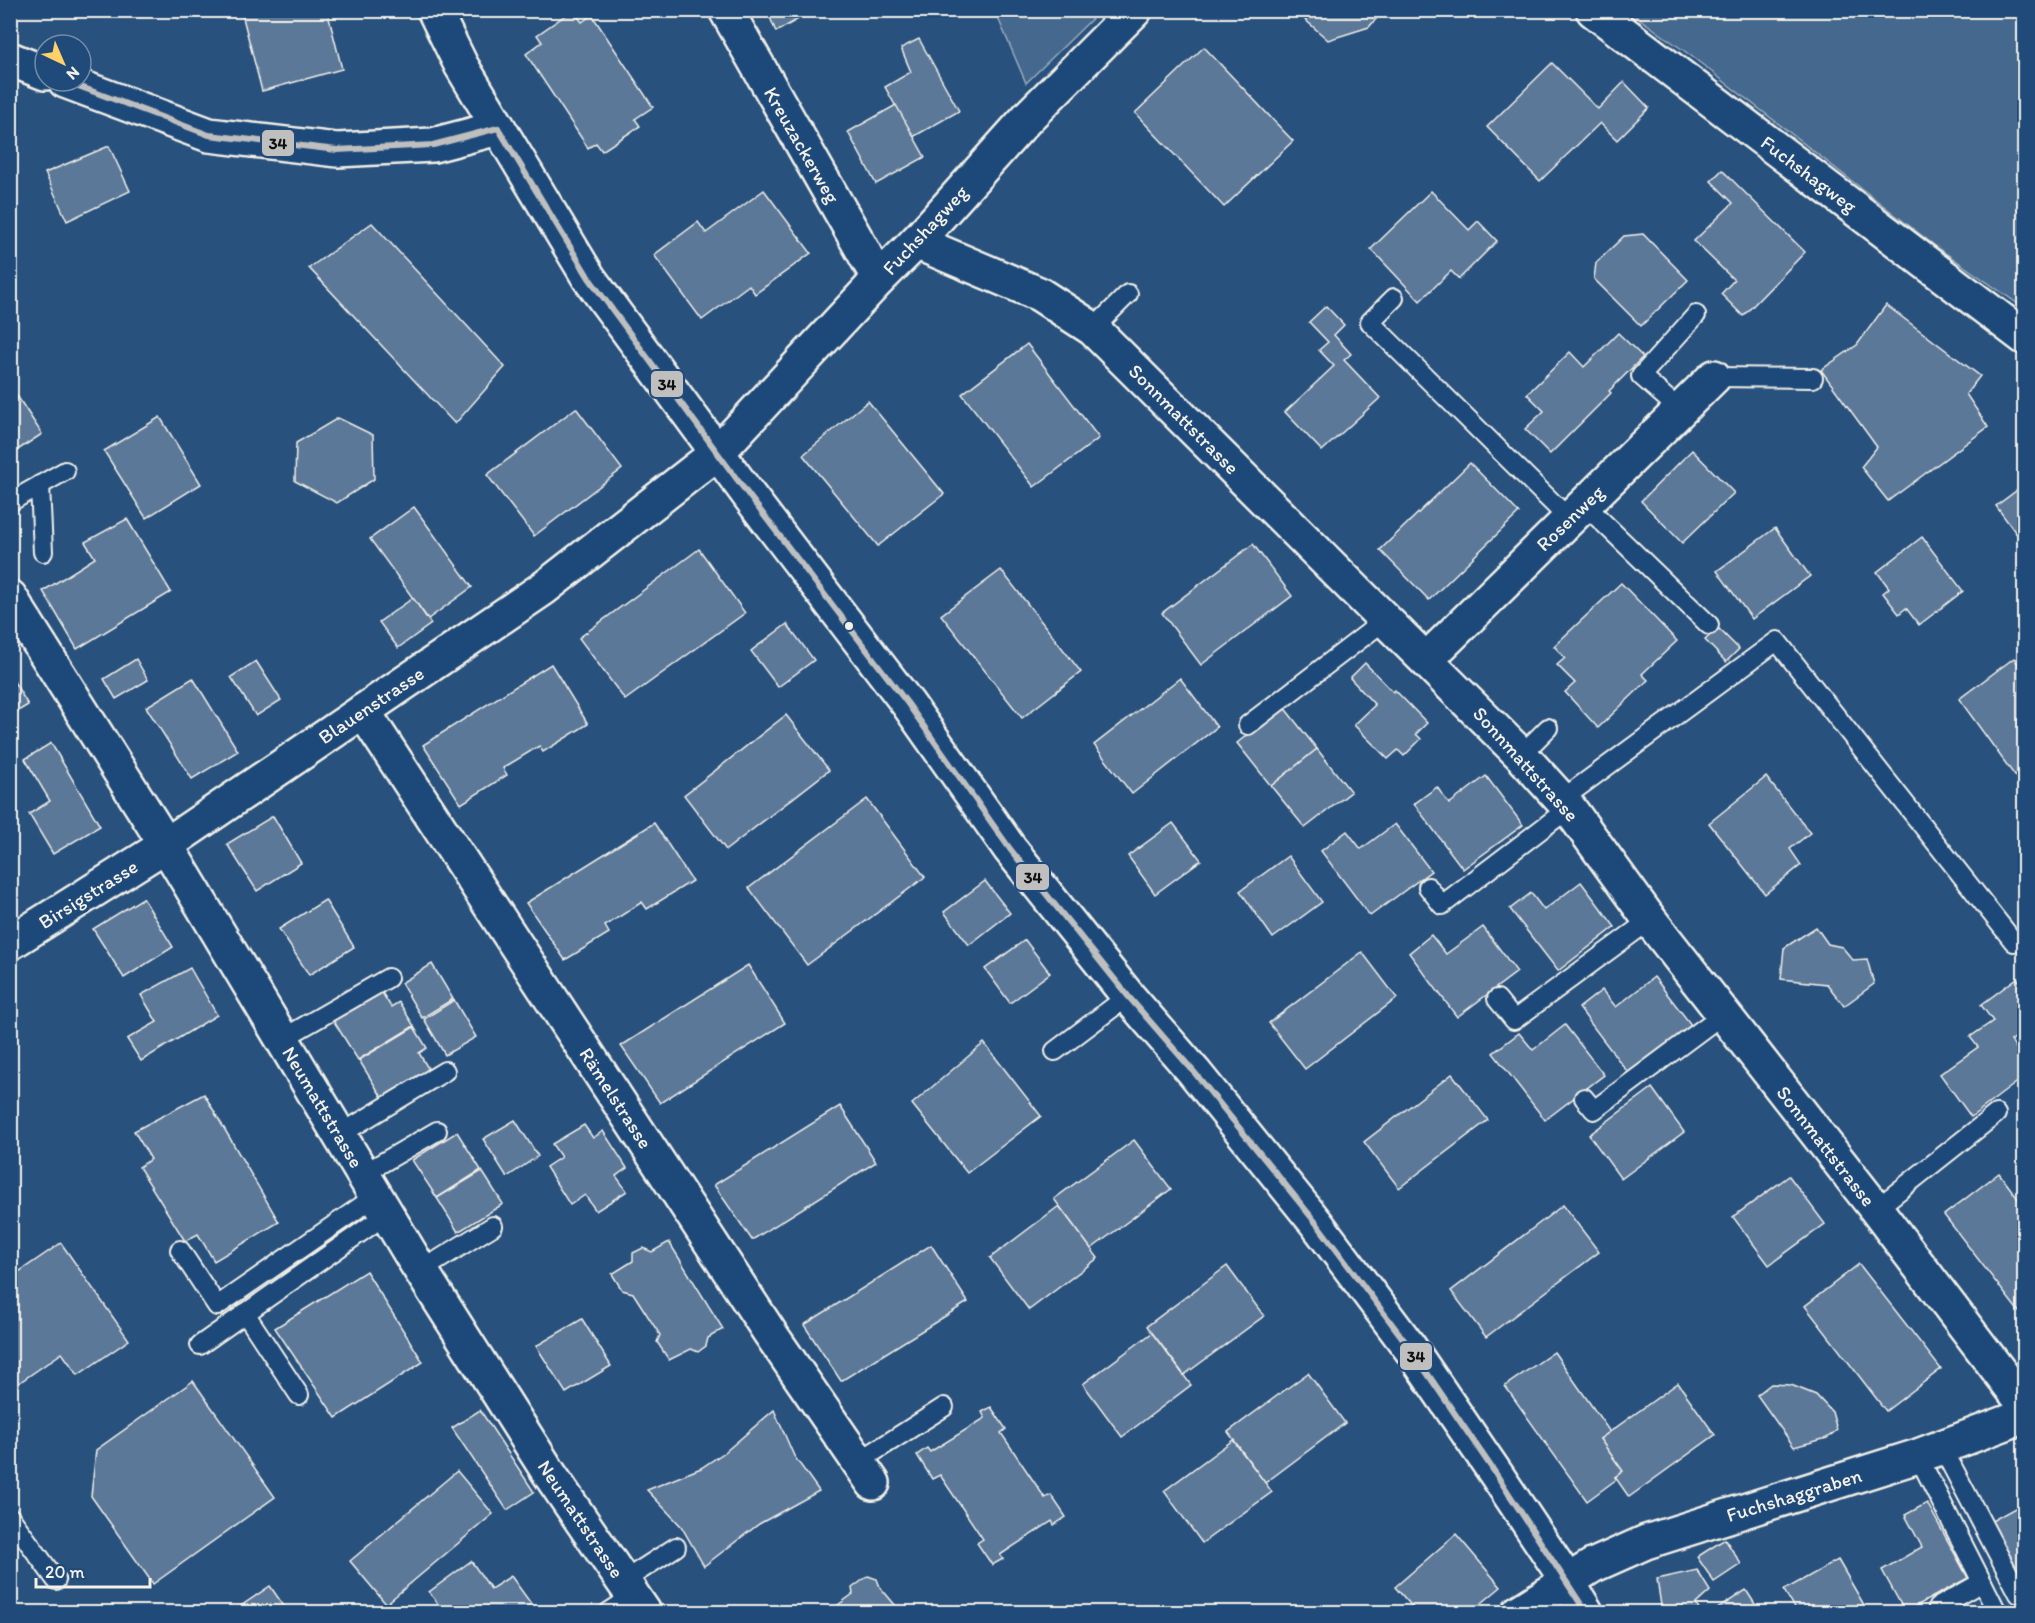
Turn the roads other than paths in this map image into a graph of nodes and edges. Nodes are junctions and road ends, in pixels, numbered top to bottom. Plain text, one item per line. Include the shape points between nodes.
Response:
1 (434, 10) edge
2 (726, 10) edge
3 (1135, 10) edge
4 (1593, 10) edge
5 (10, 59) edge
6 (33, 68) edge
7 (93, 92) edge
8 (498, 128) junction
9 (916, 242) junction
10 (879, 279) junction
11 (1128, 294) dead end
12 (1395, 298) dead end
13 (1696, 315) dead end
14 (1092, 329) junction
15 (2025, 337) edge
16 (1714, 377) joint
17 (1813, 378) dead end
18 (1680, 410) junction
19 (717, 453) junction
20 (64, 471) dead end
21 (39, 485) junction
22 (10, 502) edge
23 (1577, 512) junction
24 (44, 552) dead end
25 (10, 597) edge
26 (1385, 620) junction
27 (1710, 625) dead end
28 (1427, 659) junction
29 (363, 711) junction
30 (1248, 725) dead end
31 (1548, 728) dead end
32 (1521, 755) junction
33 (1565, 804) junction
34 (166, 845) junction
35 (1428, 887) dead end
36 (1650, 920) junction
37 (2014, 942) dead end
38 (10, 943) edge
39 (388, 978) dead end
40 (1128, 996) junction
41 (1497, 999) dead end
42 (1723, 1014) junction
43 (282, 1039) junction
44 (1055, 1051) dead end
45 (445, 1071) dead end
46 (1584, 1098) dead end
47 (1996, 1114) dead end
48 (437, 1131) dead end
49 (339, 1135) junction
50 (375, 1195) junction
51 (1876, 1209) junction
52 (493, 1226) dead end
53 (180, 1250) dead end
54 (422, 1270) junction
55 (245, 1313) junction
56 (200, 1345) dead end
57 (299, 1395) dead end
58 (944, 1407) dead end
59 (2023, 1417) edge
60 (1930, 1452) junction
61 (866, 1472) joint
62 (10, 1517) edge
63 (676, 1546) dead end
64 (56, 1580) dead end
65 (1568, 1582) junction
66 (1982, 1582) junction
67 (2019, 1594) dead end
68 (627, 1601) edge
69 (1938, 1607) dead end
70 (1519, 1612) edge
71 (1586, 1612) edge
72 (1997, 1612) edge

1 - 8 street
2 - 10 street, Kreuzackerweg
3 - 9 street, Fuchshagweg via 1029,116
4 - 15 street, Fuchshagweg
5 - 6 street
7 - 8 street via 209,135 337,150 433,145
8 - 19 street via 589,278
9 - 10 street, Fuchshagweg
9 - 14 street, Sonnmattstrasse via 1039,294
10 - 19 street, Fuchshagweg
11 - 14 lane
12 - 23 lane via 1370,322
13 - 18 lane via 1641,376
14 - 26 street, Sonnmattstrasse
16 - 17 lane
16 - 18 street, Rosenweg
18 - 23 street, Rosenweg
19 - 29 street, Blauenstrasse via 544,588
19 - 40 street via 908,704 1010,849
20 - 21 lane
21 - 22 lane
21 - 24 lane
23 - 27 lane
23 - 28 street, Rosenweg
25 - 34 street, Neumattstrasse
26 - 28 street, Sonnmattstrasse
26 - 30 lane
28 - 32 street, Sonnmattstrasse
29 - 34 street, Blauenstrasse
29 - 61 street, Rämelstrasse via 757,1313
31 - 32 lane
32 - 33 street, Sonnmattstrasse
33 - 35 lane via 1442,905
33 - 36 street, Sonnmattstrasse
33 - 37 lane via 1777,641
34 - 38 street, Birsigstrasse
34 - 43 street, Neumattstrasse
36 - 41 lane via 1514,1020
36 - 42 street, Sonnmattstrasse
39 - 43 lane
40 - 44 lane
40 - 65 street via 1317,1224 1410,1348
42 - 46 lane via 1594,1110
42 - 51 street, Sonnmattstrasse
43 - 49 street, Neumattstrasse
45 - 49 lane
47 - 51 lane
48 - 50 lane
49 - 50 street, Neumattstrasse
50 - 53 lane via 217,1306
50 - 54 street, Neumattstrasse
50 - 55 lane
51 - 59 street, Sonnmattstrasse
52 - 54 lane
54 - 68 street, Neumattstrasse
55 - 56 lane
55 - 57 lane
58 - 61 lane
59 - 60 street, Fuchshaggraben
60 - 65 street, Fuchshaggraben via 1646,1542 1592,1566
60 - 66 lane
60 - 67 lane
62 - 64 lane
63 - 68 lane
65 - 70 street, Fuchshaggraben
65 - 71 street
66 - 69 lane
66 - 72 lane

